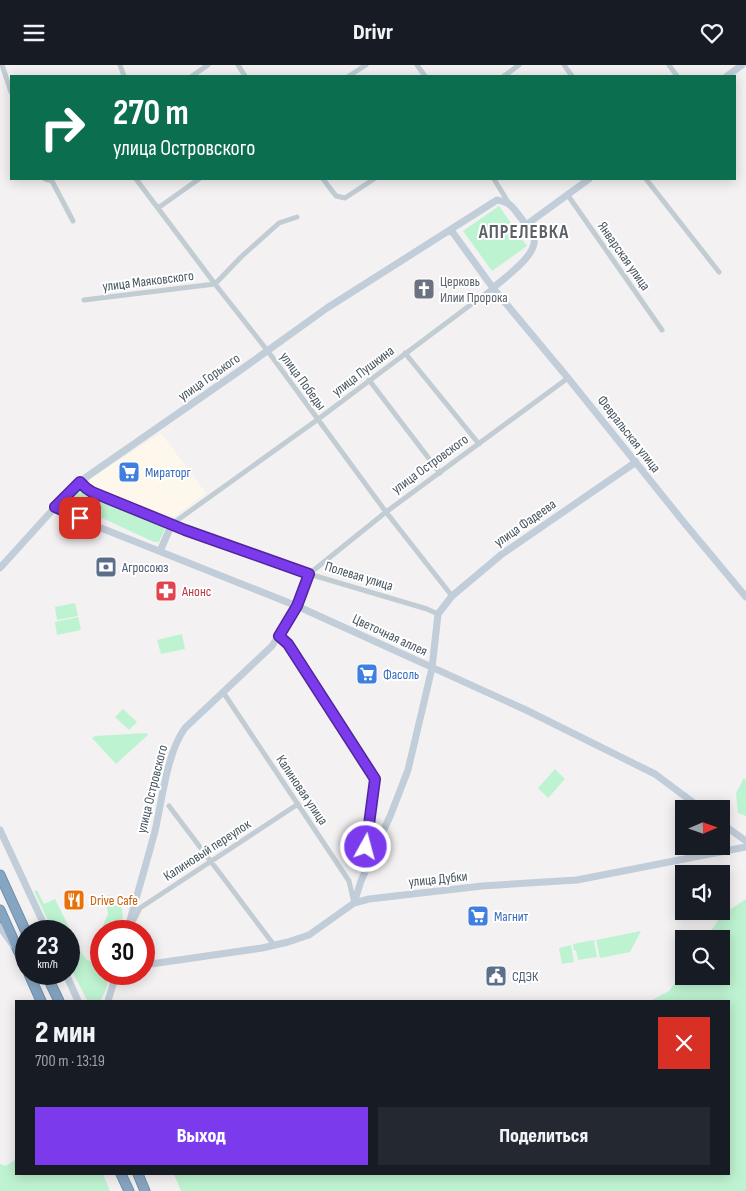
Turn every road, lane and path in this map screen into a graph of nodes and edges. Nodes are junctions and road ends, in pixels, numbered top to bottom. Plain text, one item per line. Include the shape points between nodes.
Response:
1 (2, 65) edge
2 (208, 65) edge
3 (366, 65) edge
4 (519, 65) edge
5 (742, 65) edge
6 (193, 75) edge
7 (351, 75) edge
8 (505, 75) edge
9 (728, 75) edge
10 (10, 89) edge
11 (54, 180) edge
12 (137, 180) edge
13 (198, 180) edge
14 (323, 180) edge
15 (372, 180) edge
16 (495, 180) edge
17 (588, 180) edge
18 (647, 180) edge
19 (567, 194) junction
20 (508, 202) junction
21 (158, 208) junction
22 (297, 217) dead end
23 (74, 221) dead end
24 (526, 225) junction
25 (451, 230) junction
26 (719, 272) dead end
27 (215, 284) junction
28 (492, 288) junction
29 (84, 300) dead end
30 (662, 330) dead end
31 (267, 350) junction
32 (406, 353) junction
33 (568, 378) junction
34 (369, 381) junction
35 (317, 420) junction
36 (479, 444) junction
37 (636, 462) junction
38 (440, 473) junction
39 (80, 482) junction
40 (55, 507) junction
41 (386, 512) junction
42 (172, 524) junction
43 (160, 551) junction
44 (0, 568) edge
45 (309, 574) junction
46 (452, 595) junction
47 (746, 597) edge
48 (297, 606) junction
49 (438, 614) junction
50 (279, 636) junction
51 (432, 668) junction
52 (223, 692) junction
53 (690, 800) edge
54 (298, 804) junction
55 (169, 807) dead end
56 (730, 829) edge
57 (0, 830) edge
58 (746, 841) edge
59 (746, 847) edge
60 (210, 863) junction
61 (364, 873) junction
62 (0, 875) edge
63 (354, 903) junction
64 (0, 910) edge
65 (21, 920) edge
66 (42, 920) edge
67 (130, 920) edge
68 (134, 920) dead end
69 (0, 927) edge
70 (15, 943) edge
71 (274, 945) junction
72 (15, 948) edge
73 (155, 963) edge
74 (34, 985) edge
75 (51, 985) edge
76 (71, 985) edge
77 (72, 985) edge
78 (113, 985) edge
79 (41, 1000) edge
80 (59, 1000) edge
81 (78, 1000) edge
82 (82, 1000) edge
83 (108, 1000) edge
84 (121, 1175) edge
85 (138, 1175) edge
86 (128, 1191) edge
87 (145, 1191) edge

1 - 10 street
2 - 6 street
3 - 7 street
4 - 8 street
5 - 9 street
11 - 23 street
12 - 21 street, улица Победы
13 - 21 street
14 - 15 street via 336,196 345,198
16 - 20 street
17 - 19 street
18 - 26 street
19 - 24 street
19 - 30 street, Январская улица
20 - 24 street
20 - 25 street, улица Горького via 493,201
21 - 27 street, улица Победы
22 - 27 street via 279,223
24 - 28 street via 534,238 530,255
25 - 28 street, Февральская улица
25 - 31 street, улица Горького via 334,303
27 - 29 street, улица Маяковского
27 - 31 street, улица Победы
28 - 32 street, улица Пушкина
28 - 33 street, Февральская улица
31 - 35 street, улица Победы
31 - 39 street, улица Горького
32 - 34 street, улица Пушкина
32 - 36 street
33 - 36 street, улица Островского
33 - 37 street, Февральская улица
34 - 35 street, улица Пушкина
34 - 38 street
35 - 41 street, улица Победы
35 - 42 street, улица Пушкина
36 - 38 street, улица Островского
37 - 46 street, улица Фадеева via 502,554
37 - 47 street, Февральская улица
38 - 41 street, улица Островского
39 - 40 street, улица Горького
39 - 42 street, Полевая улица via 92,492
40 - 43 street, Цветочная аллея
40 - 44 street, улица Горького
41 - 45 street, улица Островского
41 - 46 street, улица Победы
42 - 43 street
42 - 45 street, Полевая улица
43 - 48 street, Цветочная аллея
45 - 48 street
45 - 49 street, Полевая улица
46 - 49 street, улица Фадеева
48 - 50 street, улица Островского
48 - 51 street, Цветочная аллея
49 - 51 street
50 - 52 street, улица Островского via 262,657
50 - 61 street via 288,644 375,779
51 - 53 street, Цветочная аллея via 655,773
51 - 61 street via 408,770
52 - 54 street, Калиновая улица
52 - 67 street, улица Островского via 179,736
54 - 60 street, Калиновый переулок
54 - 63 street, Калиновая улица via 349,881
55 - 60 street
56 - 58 street
57 - 66 street
59 - 63 street, улица Дубки via 577,880 482,886
60 - 68 street, Калиновый переулок via 140,908
60 - 71 street
61 - 63 street
62 - 65 highway
63 - 71 street, улица Дубки via 309,935
64 - 70 highway
69 - 72 street
71 - 73 street, улица Дубки
74 - 79 highway
75 - 80 highway
76 - 81 street
77 - 82 street
78 - 83 street
84 - 86 highway
85 - 87 highway

